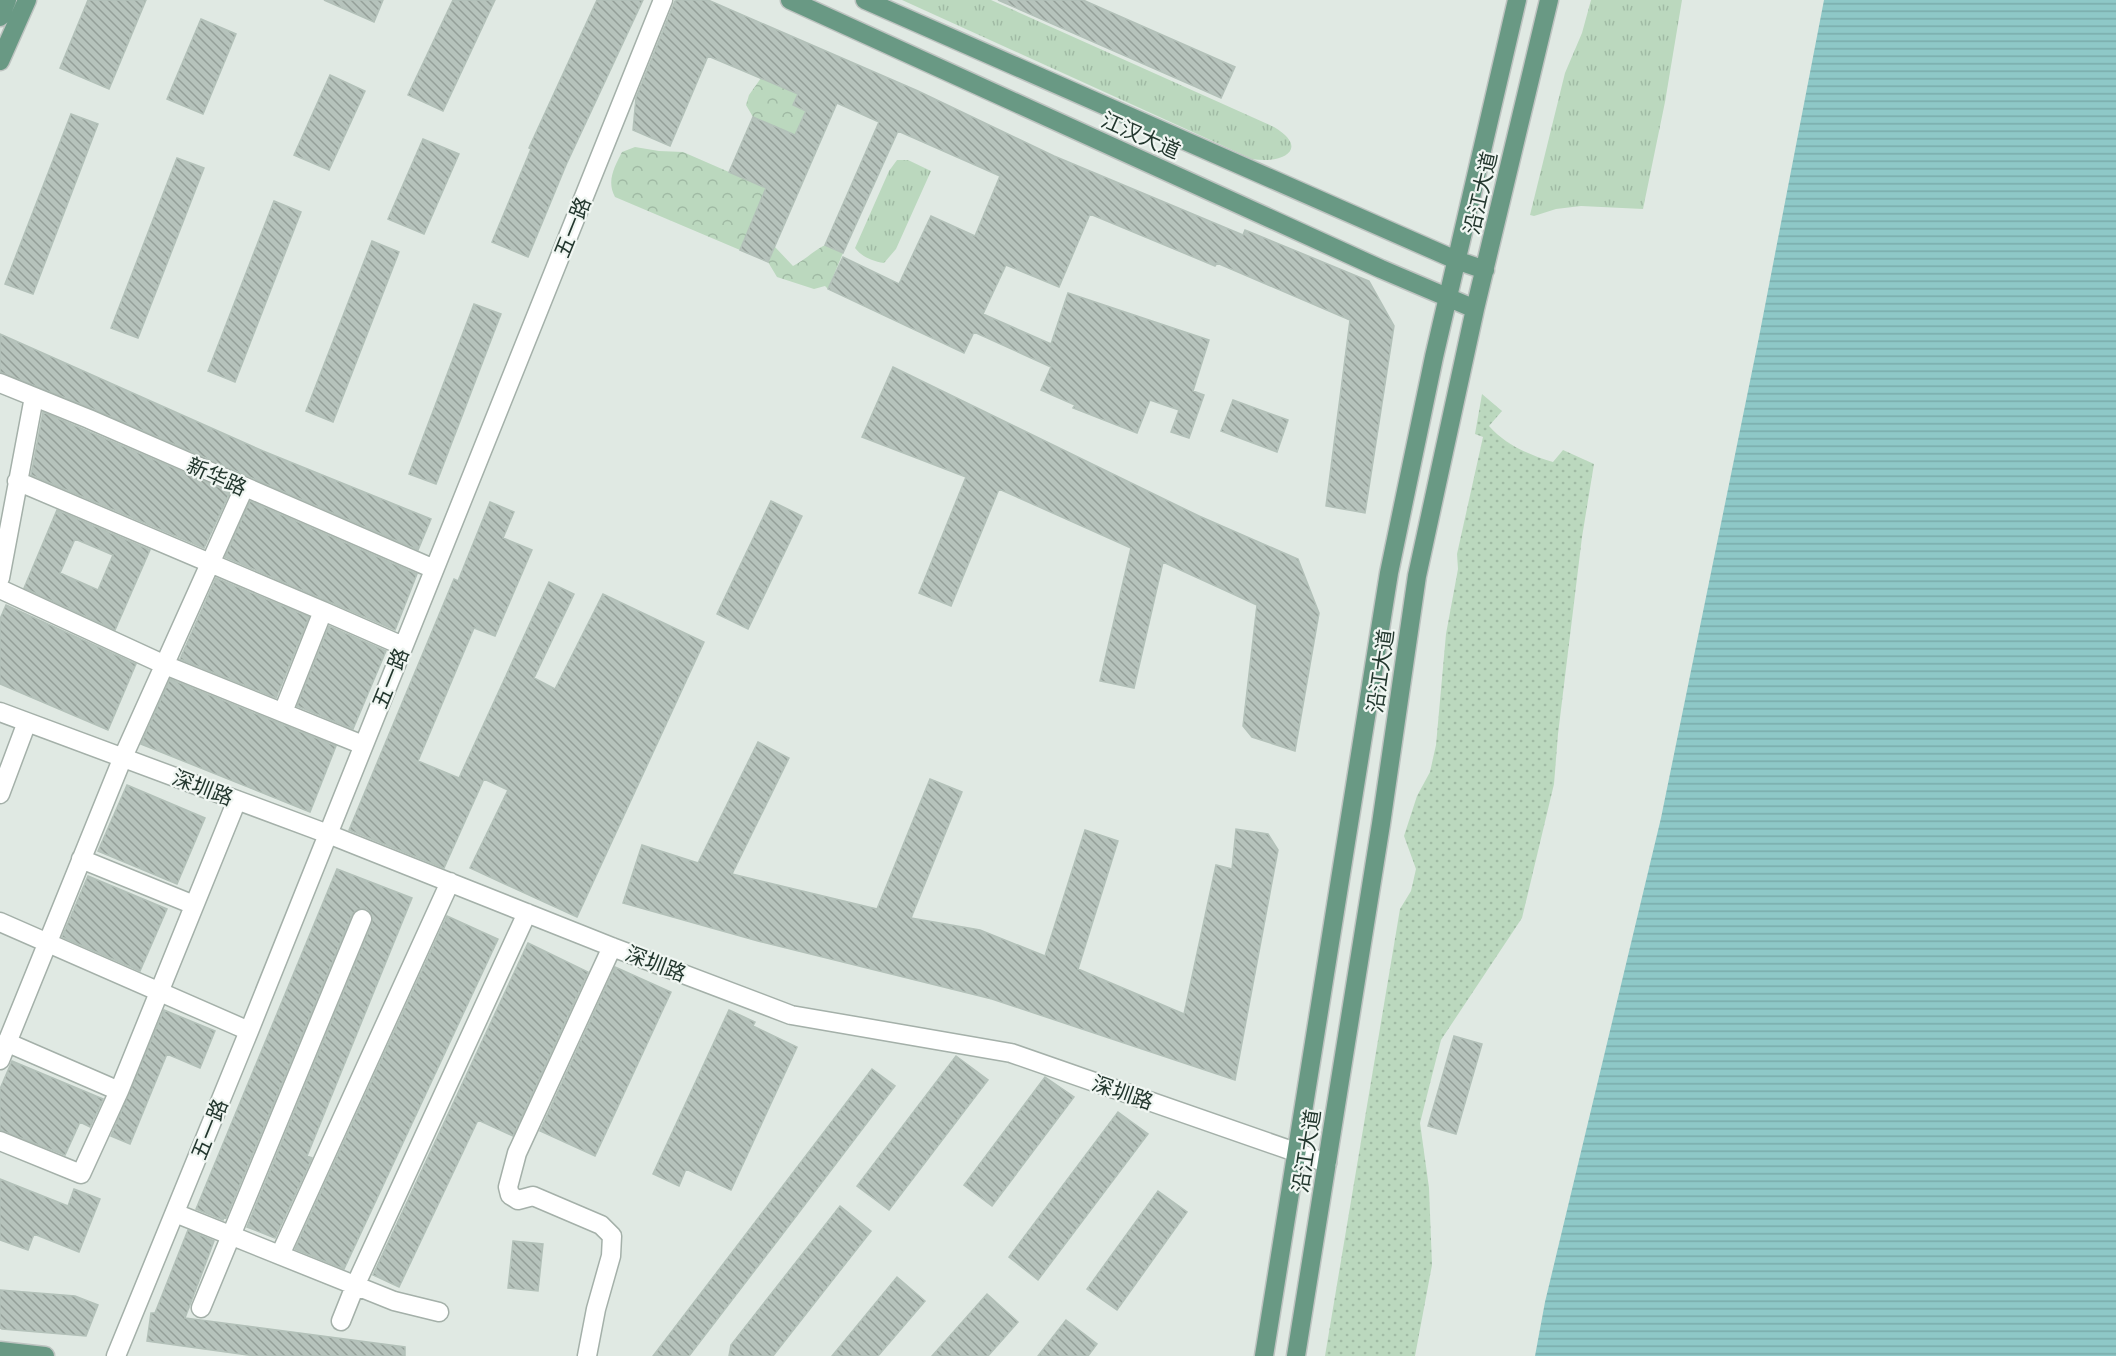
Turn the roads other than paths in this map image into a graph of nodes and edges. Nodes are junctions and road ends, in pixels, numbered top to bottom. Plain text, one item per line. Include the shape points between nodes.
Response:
1 (7, 0) edge
2 (27, 0) edge
3 (663, 0) edge
4 (790, 0) edge
5 (865, 0) edge
6 (1517, 0) edge
7 (1549, 0) edge
8 (0, 16) edge
9 (0, 61) edge
10 (1456, 260) junction
11 (1485, 270) junction
12 (1448, 299) junction
13 (1475, 309) junction
14 (0, 383) edge
15 (34, 397) junction
16 (17, 481) junction
17 (244, 488) junction
18 (210, 564) junction
19 (434, 569) junction
20 (0, 578) edge
21 (0, 588) edge
22 (323, 611) junction
23 (403, 646) junction
24 (165, 665) junction
25 (0, 712) edge
26 (283, 712) junction
27 (27, 722) junction
28 (363, 745) junction
29 (123, 757) junction
30 (0, 794) edge
31 (237, 800) junction
32 (328, 834) junction
33 (81, 859) junction
34 (450, 882) junction
35 (195, 905) junction
36 (527, 913) junction
37 (362, 919) dead end
38 (0, 922) edge
39 (47, 942) junction
40 (612, 947) junction
41 (159, 992) junction
42 (249, 1031) junction
43 (6, 1042) junction
44 (0, 1060) edge
45 (119, 1091) junction
46 (0, 1141) edge
47 (1296, 1151) junction
48 (1327, 1163) junction
49 (175, 1213) junction
50 (230, 1235) junction
51 (280, 1256) junction
52 (355, 1286) junction
53 (201, 1308) dead end
54 (439, 1312) dead end
55 (341, 1321) dead end
56 (0, 1351) edge
57 (45, 1356) edge
58 (116, 1356) edge
59 (587, 1356) edge
60 (1264, 1356) edge
61 (1296, 1356) edge

1 - 8 main road
2 - 9 main road
3 - 19 street, 五一路
4 - 12 main road, 江汉大道
5 - 10 main road, 江汉大道
6 - 10 main road, 沿江大道
7 - 11 main road, 沿江大道
10 - 11 main road, 江汉大道
10 - 12 main road, 沿江大道
11 - 13 main road, 沿江大道
12 - 13 main road, 江汉大道
12 - 47 main road, 沿江大道 via 1389,573
13 - 48 main road, 沿江大道 via 1417,576
14 - 15 street, 新华路
15 - 16 street
15 - 17 street, 新华路
16 - 18 street
16 - 20 street
17 - 18 street
17 - 19 street, 新华路
18 - 22 street
18 - 24 street
19 - 23 street, 五一路
21 - 24 street
22 - 23 street
22 - 26 street
23 - 28 street, 五一路
24 - 26 street
24 - 29 street
25 - 27 street, 深圳路
26 - 28 street
27 - 29 street, 深圳路
27 - 30 street
28 - 32 street, 五一路
29 - 31 street, 深圳路
29 - 33 street
31 - 32 street, 深圳路
31 - 35 street
32 - 34 street, 深圳路
32 - 42 street, 五一路
33 - 35 street
33 - 39 street
34 - 36 street, 深圳路
34 - 51 street
35 - 41 street
36 - 40 street, 深圳路
36 - 52 street
37 - 50 street
38 - 39 street
39 - 41 street
39 - 43 street
40 - 47 street, 深圳路 via 791,1015 1011,1053
40 - 59 street via 517,1153 508,1187 510,1196 518,1200 534,1196 601,1225 612,1236 611,1256
41 - 42 street
41 - 45 street
42 - 49 street, 五一路
43 - 44 street
43 - 45 street
45 - 46 street via 81,1173
47 - 48 street, 深圳路
47 - 60 main road, 沿江大道
48 - 61 main road, 沿江大道
49 - 50 street
49 - 58 street, 五一路
50 - 51 street
50 - 53 street
51 - 52 street
52 - 54 street
52 - 55 street
56 - 57 main road

